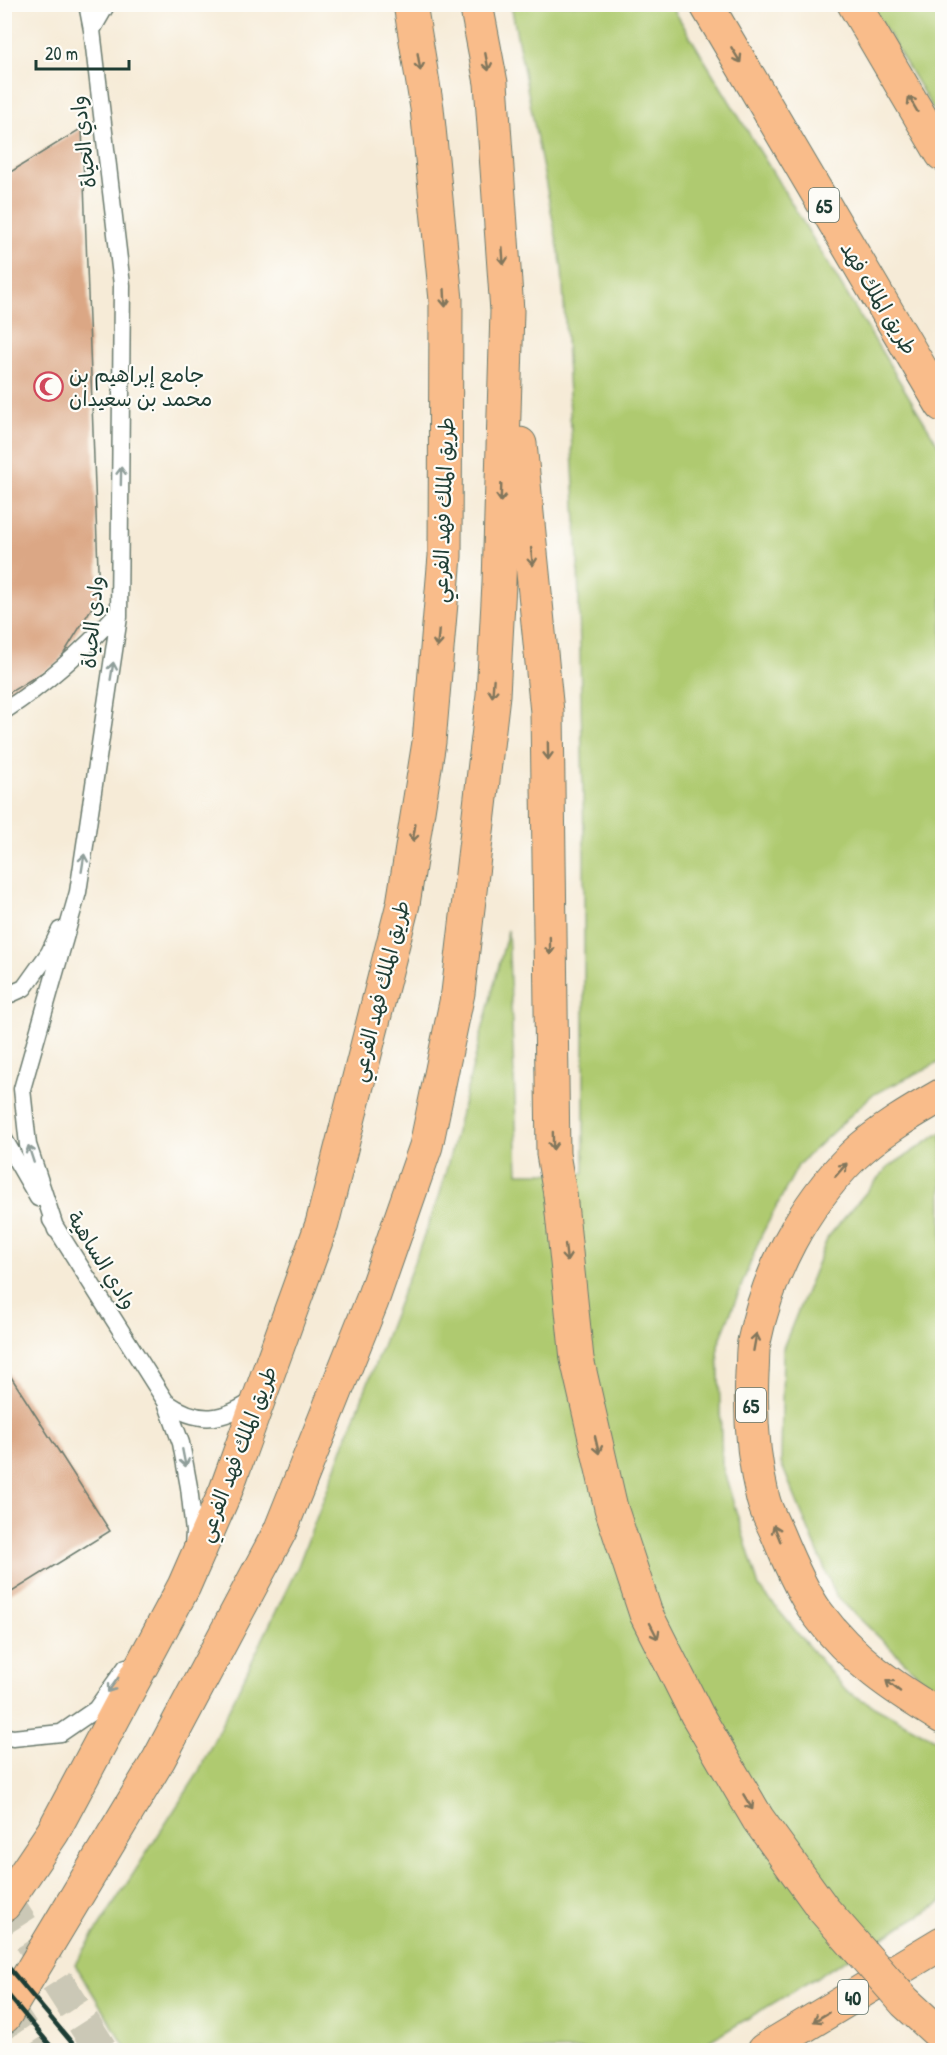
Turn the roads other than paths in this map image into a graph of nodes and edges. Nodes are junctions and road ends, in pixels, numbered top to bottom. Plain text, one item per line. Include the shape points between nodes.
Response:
1 (87, 4) edge
2 (107, 4) edge
3 (410, 4) edge
4 (476, 4) edge
5 (706, 4) edge
6 (854, 4) edge
7 (92, 30) junction
8 (942, 154) edge
9 (507, 311) junction
10 (942, 405) edge
11 (119, 611) junction
12 (4, 711) edge
13 (78, 892) junction
14 (4, 997) edge
15 (942, 1095) edge
16 (4, 1138) edge
17 (56, 1230) junction
18 (261, 1395) junction
19 (166, 1402) junction
20 (188, 1576) junction
21 (942, 1717) edge
22 (4, 1736) edge
23 (4, 1905) edge
24 (942, 1943) edge
25 (4, 2017) edge
26 (942, 2036) edge
27 (764, 2050) edge

1 - 7 lane, وادي الحياة
2 - 7 lane
3 -> 18 main road, طريق الملك فهد الفرعي via 427,108 446,300 445,556 429,742 403,904 322,1224
4 -> 9 main road via 491,82
5 -> 10 main road, طريق الملك فهد / 65
8 -> 6 main road
11 -> 7 lane, وادي الحياة via 122,285
9 -> 25 main road via 493,695 458,993 426,1146 372,1301 280,1532 159,1759
9 -> 26 main road, bridge via 547,712 553,1154 577,1359 611,1508 646,1614 696,1715 758,1819 824,1910 905,2002
11 - 12 lane via 63,668
13 -> 11 lane, وادي الحياة
13 - 14 lane via 49,953 24,988
17 -> 13 lane, وادي الحياة via 28,1145 22,1089
21 -> 15 main road, 65 via 899,1691 856,1657 817,1613 787,1558 764,1501 755,1457 751,1401 754,1343 787,1246 822,1193 854,1155 907,1114
16 - 17 lane, وادي الساهية
17 - 19 lane, وادي الساهية
18 - 19 lane via 236,1412 205,1419 180,1412
18 - 20 main road, طريق الملك فهد الفرعي via 226,1490
19 -> 20 lane, وادي الساهية via 181,1443 189,1487 194,1532
20 -> 22 lane via 96,1709 61,1733
20 - 23 main road, طريق الملك فهد الفرعي via 53,1832
24 -> 27 main road, 40

